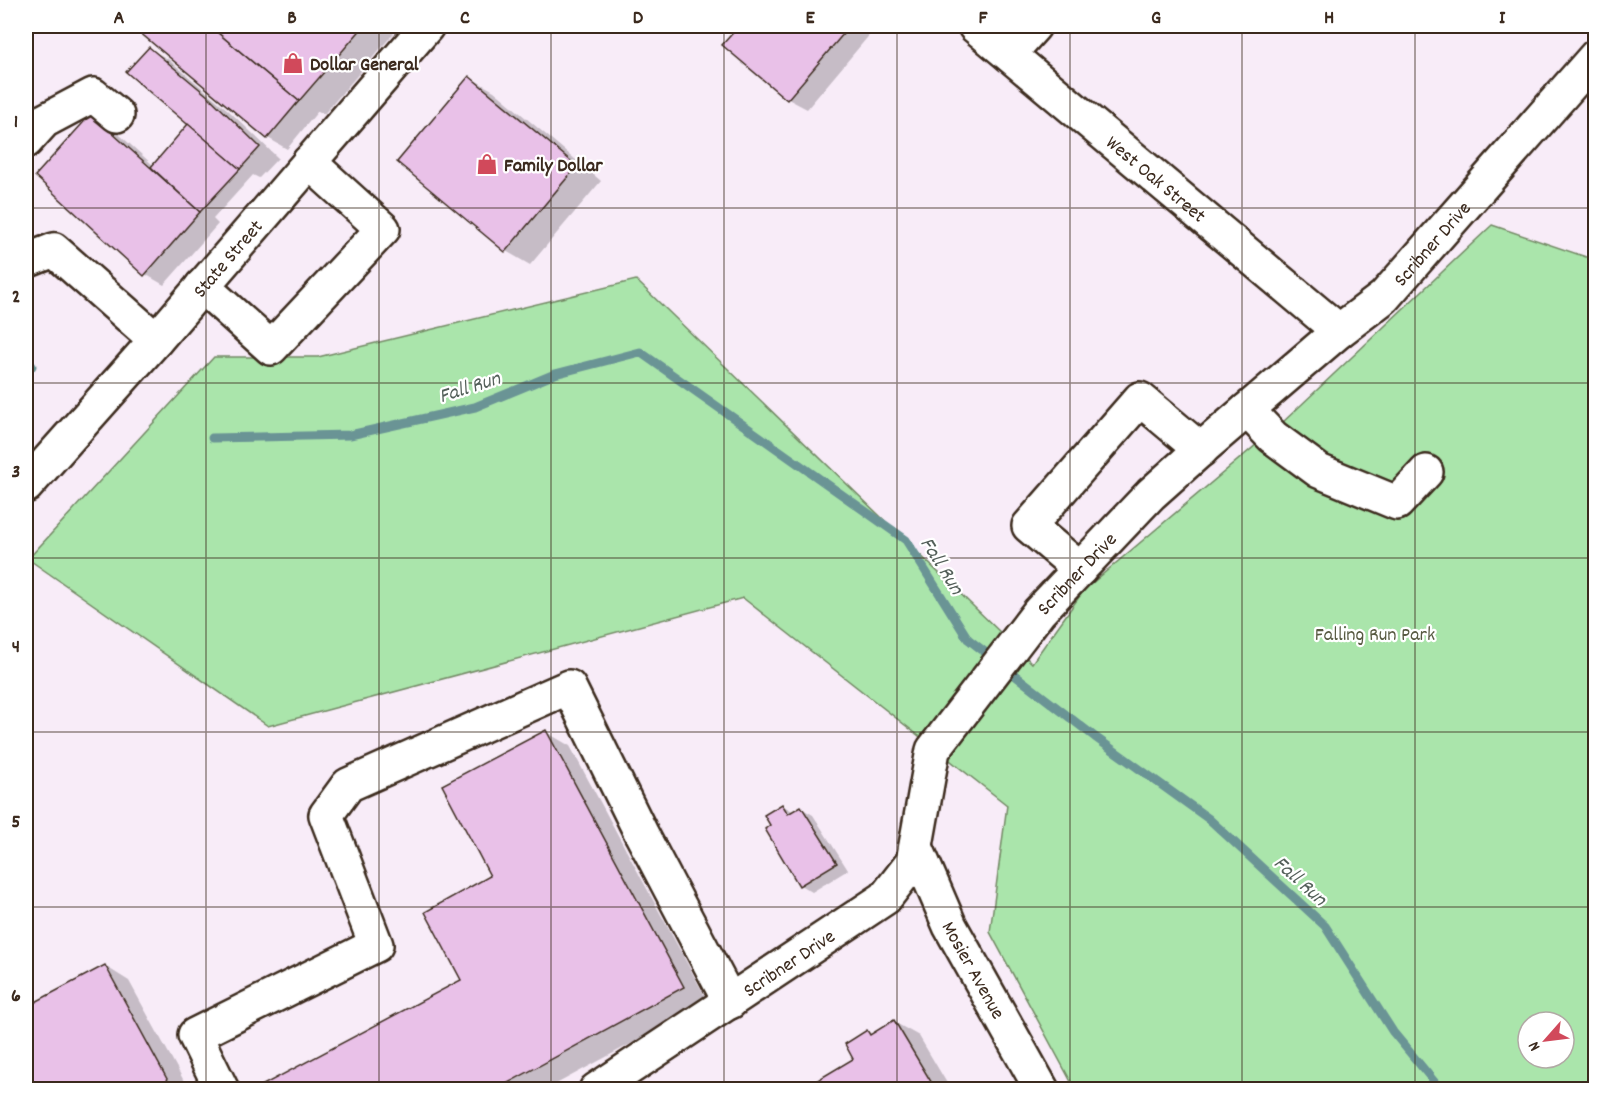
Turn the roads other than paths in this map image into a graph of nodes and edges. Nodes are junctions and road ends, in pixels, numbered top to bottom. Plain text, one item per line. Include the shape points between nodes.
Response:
1 (427, 26) edge
2 (975, 26) edge
3 (1034, 26) edge
4 (1009, 54) junction
5 (1596, 56) edge
6 (117, 115) dead end
7 (26, 141) edge
8 (309, 162) junction
9 (26, 261) edge
10 (202, 286) junction
11 (1339, 331) junction
12 (156, 340) junction
13 (1247, 410) junction
14 (1201, 450) junction
15 (1426, 472) dead end
16 (26, 486) edge
17 (1080, 569) junction
18 (916, 847) junction
19 (730, 1002) junction
20 (222, 1089) edge
21 (596, 1089) edge
22 (1042, 1089) edge

1 - 8 street, State Street
2 - 4 street, West Oak Street
3 - 4 street
4 - 11 street, West Oak Street
5 - 11 street, Scribner Drive via 1409,271 1384,297
6 - 7 street via 93,95 44,121
8 - 10 street, State Street
8 - 10 street via 383,229 271,348
9 - 12 street via 54,250
10 - 12 street, State Street
11 - 13 street, Scribner Drive
12 - 16 street, State Street
13 - 14 street, Scribner Drive
13 - 15 street via 1273,437 1319,471 1397,503
14 - 17 street, Scribner Drive via 1151,494
14 - 17 street via 1140,399 1029,526
17 - 18 street, Scribner Drive via 1039,612 933,750
18 - 19 street, Scribner Drive via 909,872 885,898
18 - 22 street, Mosier Avenue via 950,926
19 - 20 street via 569,687 348,785 326,815 376,945 195,1035
19 - 21 street, Scribner Drive

